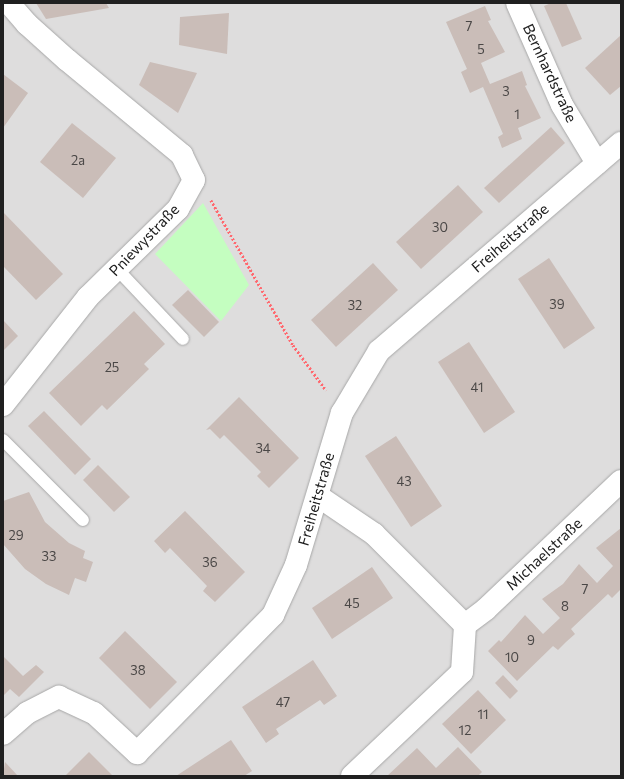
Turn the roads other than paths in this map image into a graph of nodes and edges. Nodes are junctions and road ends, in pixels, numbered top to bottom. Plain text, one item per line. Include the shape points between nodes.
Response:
1 (9, 3) edge
2 (517, 3) edge
3 (621, 143) edge
4 (597, 163) junction
5 (117, 269) junction
6 (183, 338) dead end
7 (3, 405) edge
8 (3, 440) edge
9 (621, 481) edge
10 (318, 496) junction
11 (83, 520) dead end
12 (465, 624) junction
13 (3, 734) edge
14 (352, 776) edge

1 - 5 street, Pniewystraße via 27,24 182,155 194,180 178,209
2 - 4 street, Bernhardstraße via 562,105
3 - 4 street, Freiheitstraße
4 - 10 street, Freiheitstraße via 379,351 342,413
5 - 6 lane
5 - 7 street, Pniewystraße via 88,297
8 - 11 lane
9 - 12 street, Michaelstraße via 486,609
10 - 12 street via 374,534
10 - 13 street, Freiheitstraße via 296,565 273,615 137,753 94,713 59,697 27,713
12 - 14 street via 462,672

